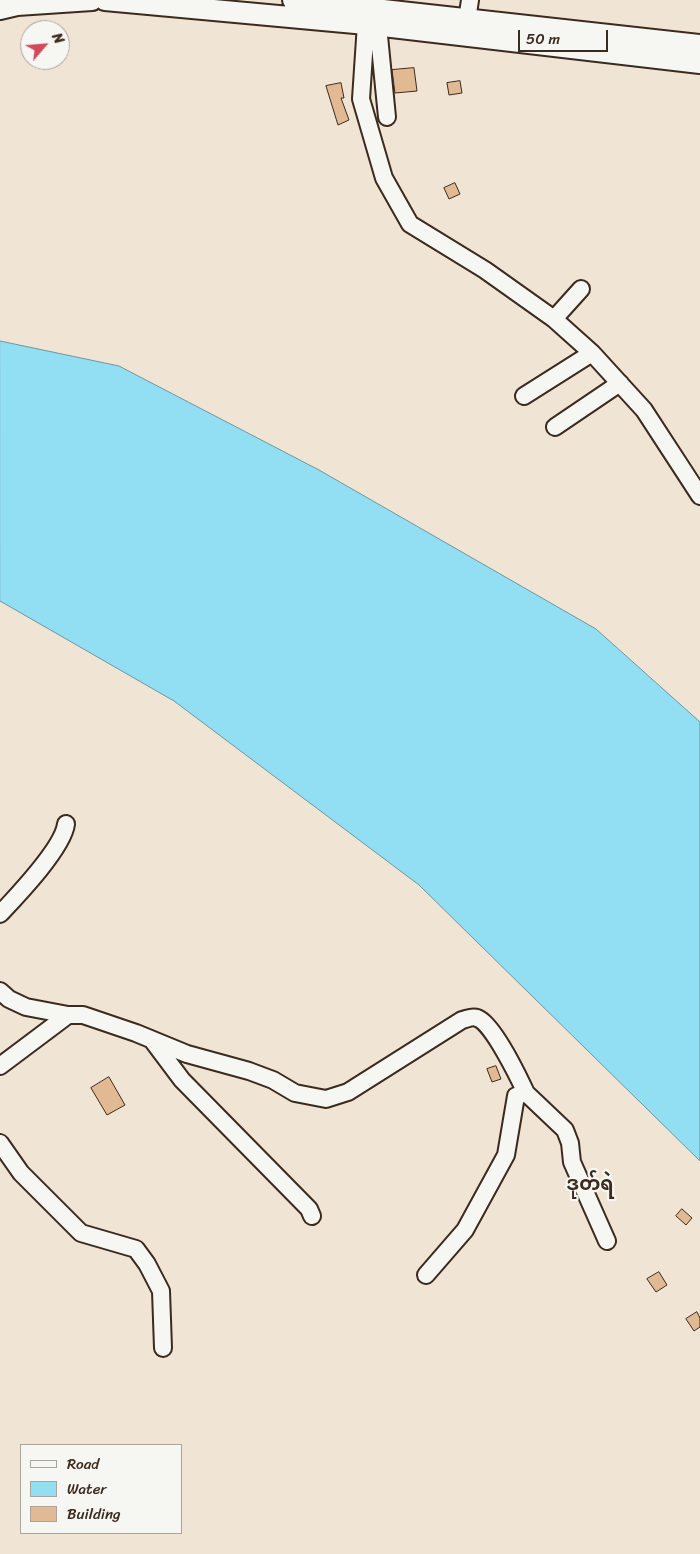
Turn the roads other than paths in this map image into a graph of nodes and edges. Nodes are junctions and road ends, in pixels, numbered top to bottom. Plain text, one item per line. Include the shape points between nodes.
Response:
1 (92, 0) edge
2 (105, 0) edge
3 (294, 0) edge
4 (470, 0) edge
5 (0, 9) edge
6 (372, 19) junction
7 (467, 20) junction
8 (700, 46) edge
9 (700, 63) edge
10 (387, 117) dead end
11 (581, 289) dead end
12 (554, 319) junction
13 (592, 353) junction
14 (620, 383) junction
15 (524, 396) dead end
16 (555, 426) dead end
17 (700, 496) edge
18 (66, 824) dead end
19 (0, 914) edge
20 (0, 991) edge
21 (68, 1016) junction
22 (152, 1040) junction
23 (0, 1066) edge
24 (526, 1093) junction
25 (0, 1143) edge
26 (312, 1216) dead end
27 (608, 1241) dead end
28 (426, 1275) dead end
29 (163, 1348) dead end

1 - 5 main road
2 - 6 main road
3 - 6 main road
4 - 7 street
6 - 7 main road
6 - 9 main road
6 - 10 street
6 - 12 street via 361,99 384,178 410,224 485,270
7 - 8 main road
11 - 12 street
12 - 13 street
13 - 14 street
13 - 15 street
14 - 16 street
14 - 17 street via 644,410
18 - 19 street via 48,858
20 - 21 street via 26,1007
21 - 22 street via 83,1015
21 - 23 street
22 - 24 street via 187,1054 250,1071 295,1093 326,1099 348,1092 462,1020 475,1017 482,1020 498,1040
22 - 26 street via 182,1080 309,1209
24 - 27 street via 565,1130 572,1162
24 - 28 street via 516,1096 506,1155 465,1230
25 - 29 street via 21,1173 81,1233 136,1249 161,1291

